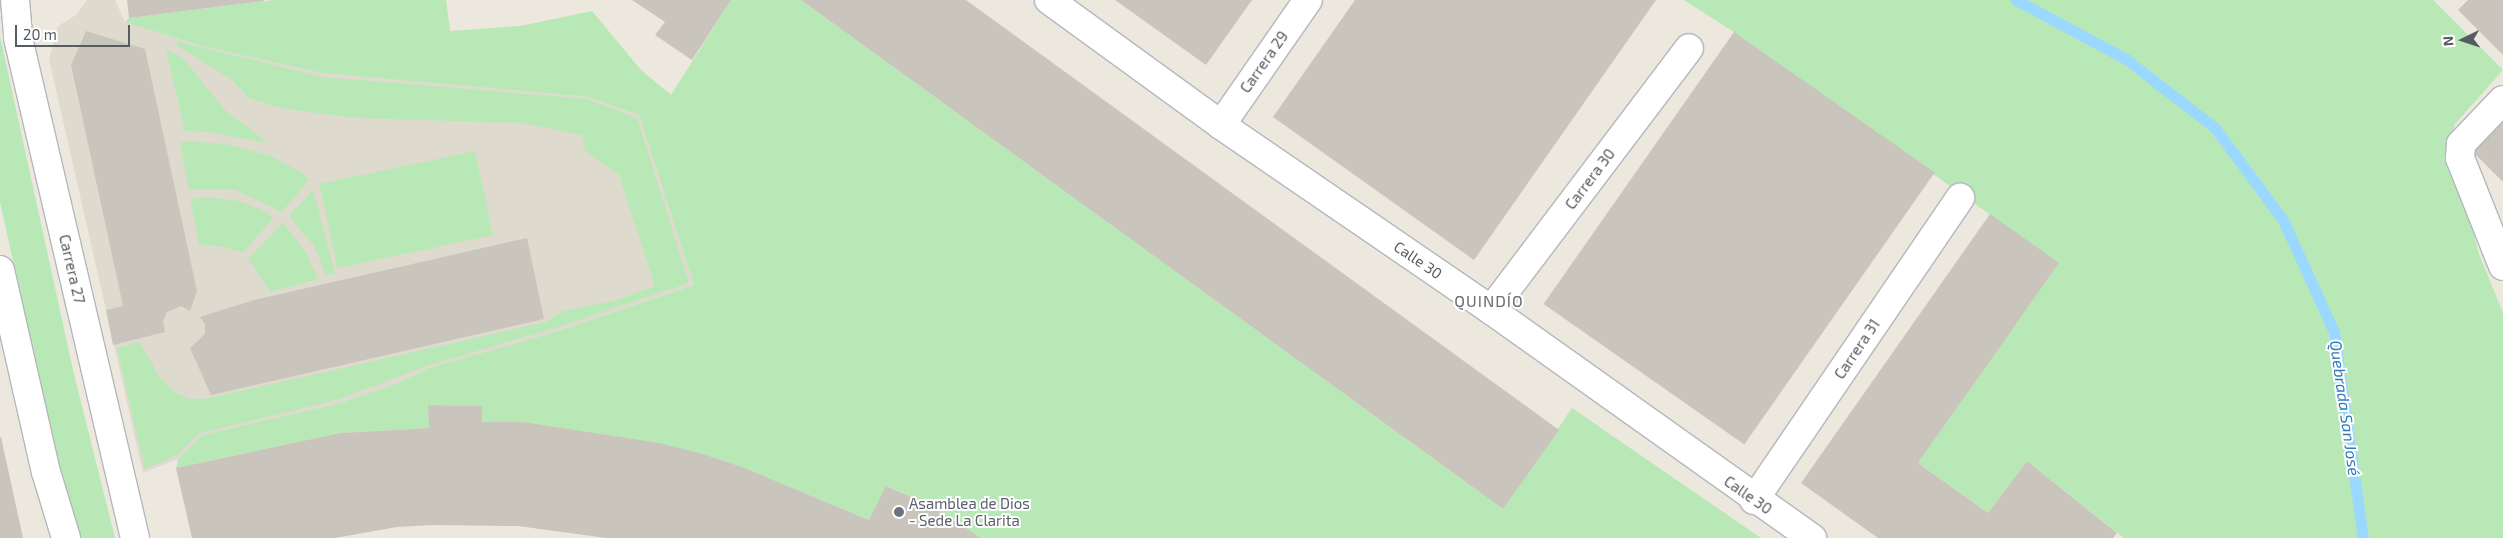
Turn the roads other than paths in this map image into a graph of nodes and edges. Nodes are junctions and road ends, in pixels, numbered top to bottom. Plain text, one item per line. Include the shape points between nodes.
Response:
1 (15, 0) edge
2 (1049, 0) edge
3 (1308, 0) edge
4 (1689, 48) dead end
5 (2503, 100) edge
6 (1221, 124) junction
7 (1960, 198) dead end
8 (2503, 266) edge
9 (0, 270) edge
10 (1491, 310) junction
11 (1754, 500) junction
12 (66, 538) edge
13 (134, 538) edge
14 (1812, 538) edge

1 - 13 street, Carrera 27 via 18,38
2 - 6 street, Calle 30
3 - 6 street, Carrera 29
4 - 10 street, Carrera 30
5 - 8 street via 2461,144 2460,158
6 - 10 street, Calle 30
7 - 11 street, Carrera 31
9 - 12 street via 46,472
10 - 11 street, Calle 30
11 - 14 street, Calle 30

